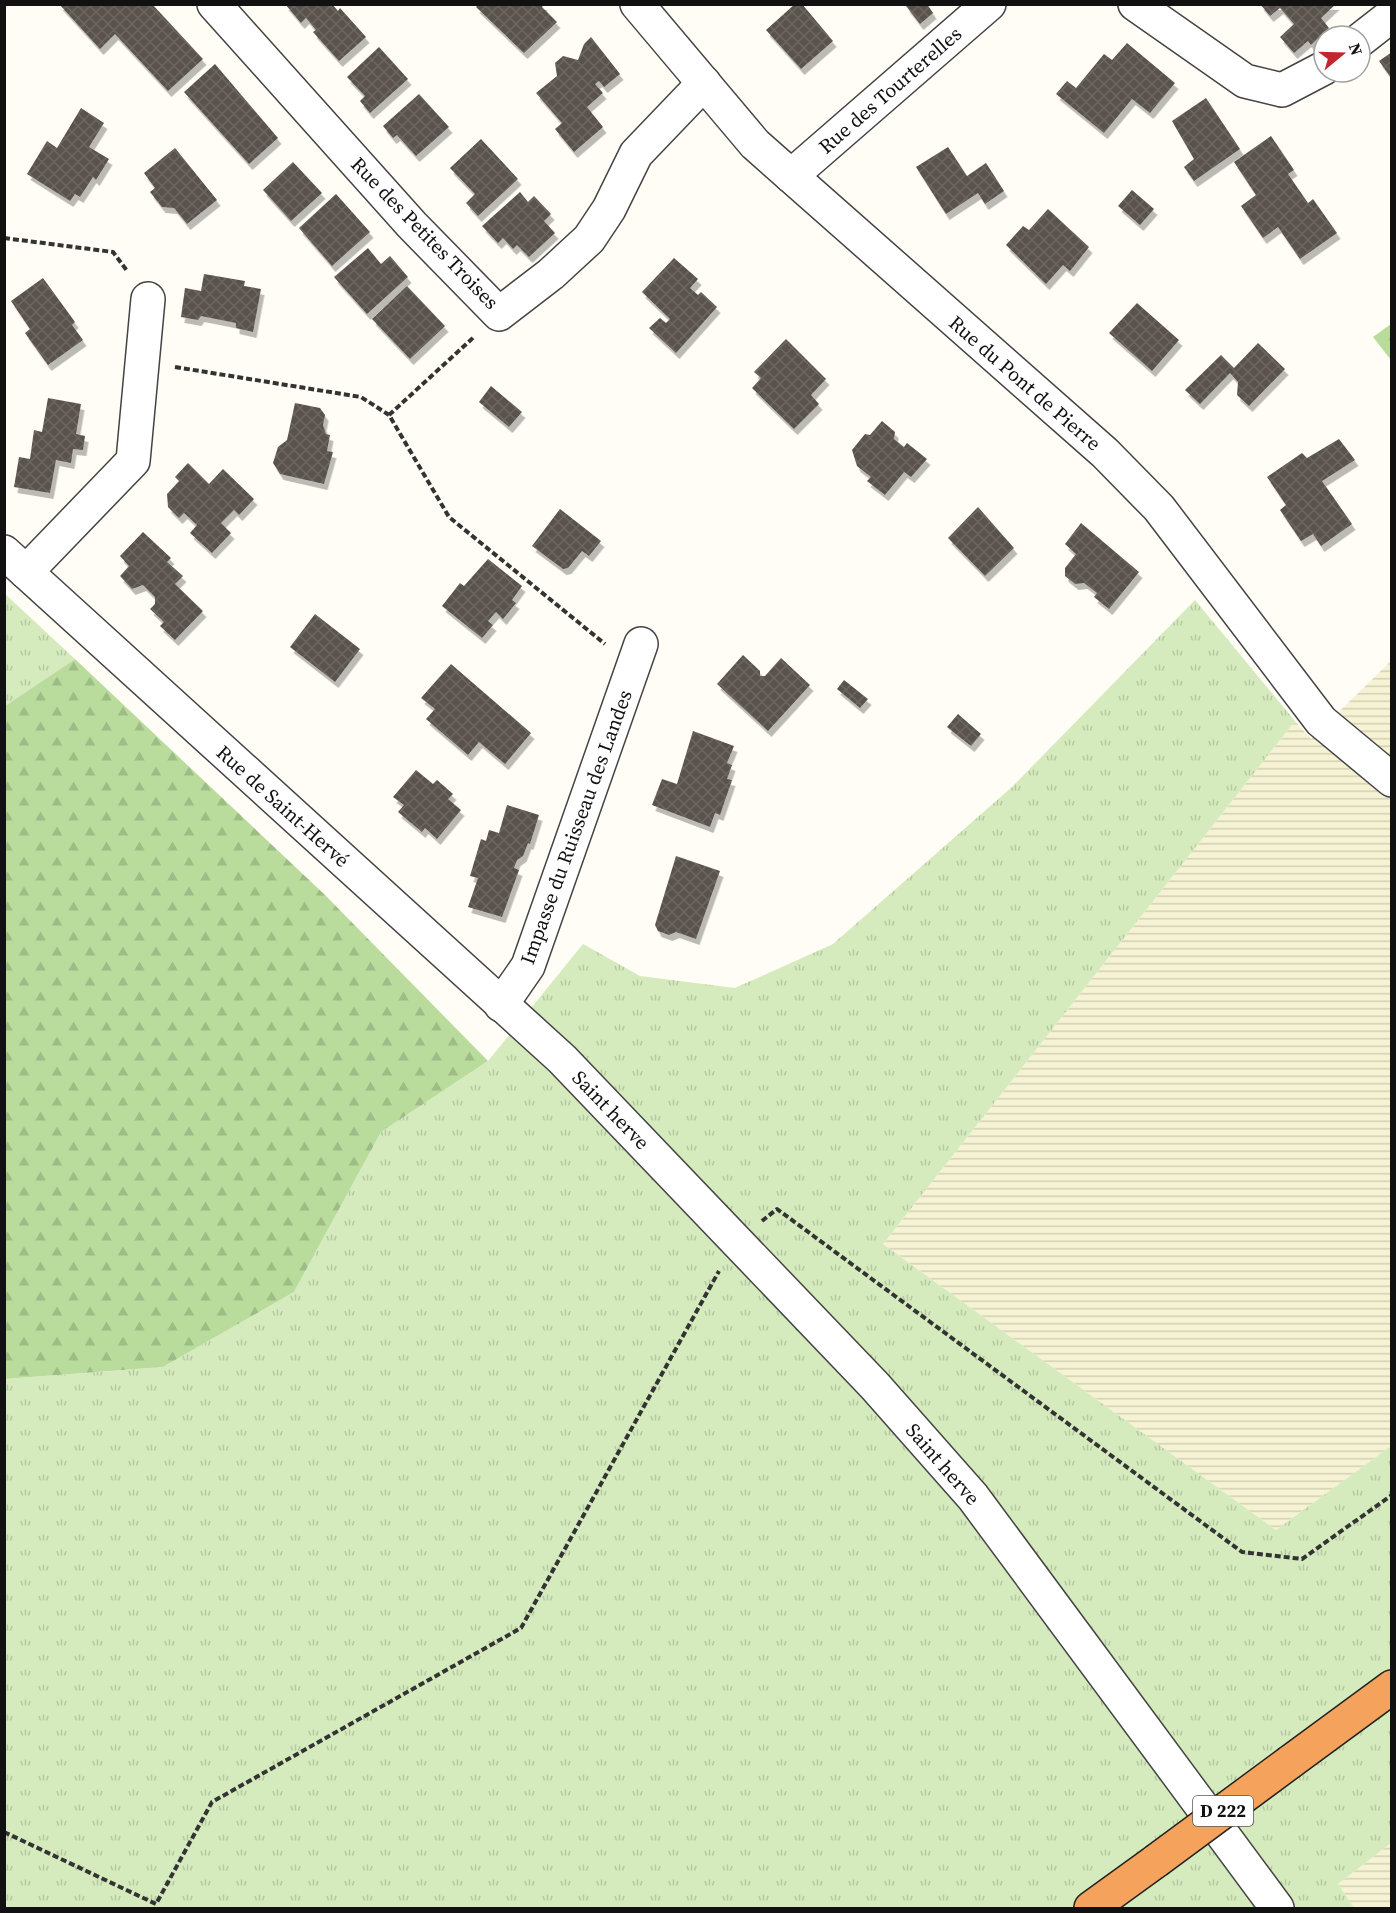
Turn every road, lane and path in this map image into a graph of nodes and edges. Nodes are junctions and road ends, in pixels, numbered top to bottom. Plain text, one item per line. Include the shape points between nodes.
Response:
1 (214, 4) edge
2 (637, 4) edge
3 (989, 4) edge
4 (1135, 4) edge
5 (1392, 15) edge
6 (1372, 31) edge
7 (1312, 75) edge
8 (704, 83) junction
9 (791, 176) junction
10 (4, 238) edge
11 (148, 298) joint
12 (499, 314) junction
13 (141, 361) junction
14 (389, 415) junction
15 (15, 562) edge
16 (637, 655) joint
17 (1392, 780) edge
18 (501, 1005) junction
19 (562, 1059) joint
20 (757, 1225) dead end
21 (720, 1269) dead end
22 (1392, 1495) edge
23 (1392, 1687) edge
24 (4, 1832) edge
25 (1091, 1908) edge
26 (1277, 1908) edge

1 - 12 street, Rue des Petites Troises via 412,225
2 - 8 street, Rue du Pont de Pierre
3 - 9 street, Rue des Tourterelles
4 - 7 street via 1245,81 1282,90
5 - 6 street
8 - 9 street, Rue du Pont de Pierre via 755,144
8 - 12 street, Rue des Petites Troises via 636,154 589,239
9 - 17 street, Rue du Pont de Pierre via 1105,453 1159,508 1321,721
10 - 11 path via 113,252
11 - 13 street
12 - 14 path
13 - 14 path via 362,397
13 - 15 street via 133,461
14 - 16 path via 449,517
15 - 18 street, Rue de Saint-Hervé
16 - 18 street, Impasse du Ruisseau des Landes via 528,966
18 - 19 street, Rue de Saint-Hervé
19 - 26 street, Saint herve via 875,1386 973,1497
20 - 22 path via 777,1209 1242,1551 1302,1559
21 - 24 path via 521,1628 212,1802 156,1904
23 - 25 highway, D 222, bridge

